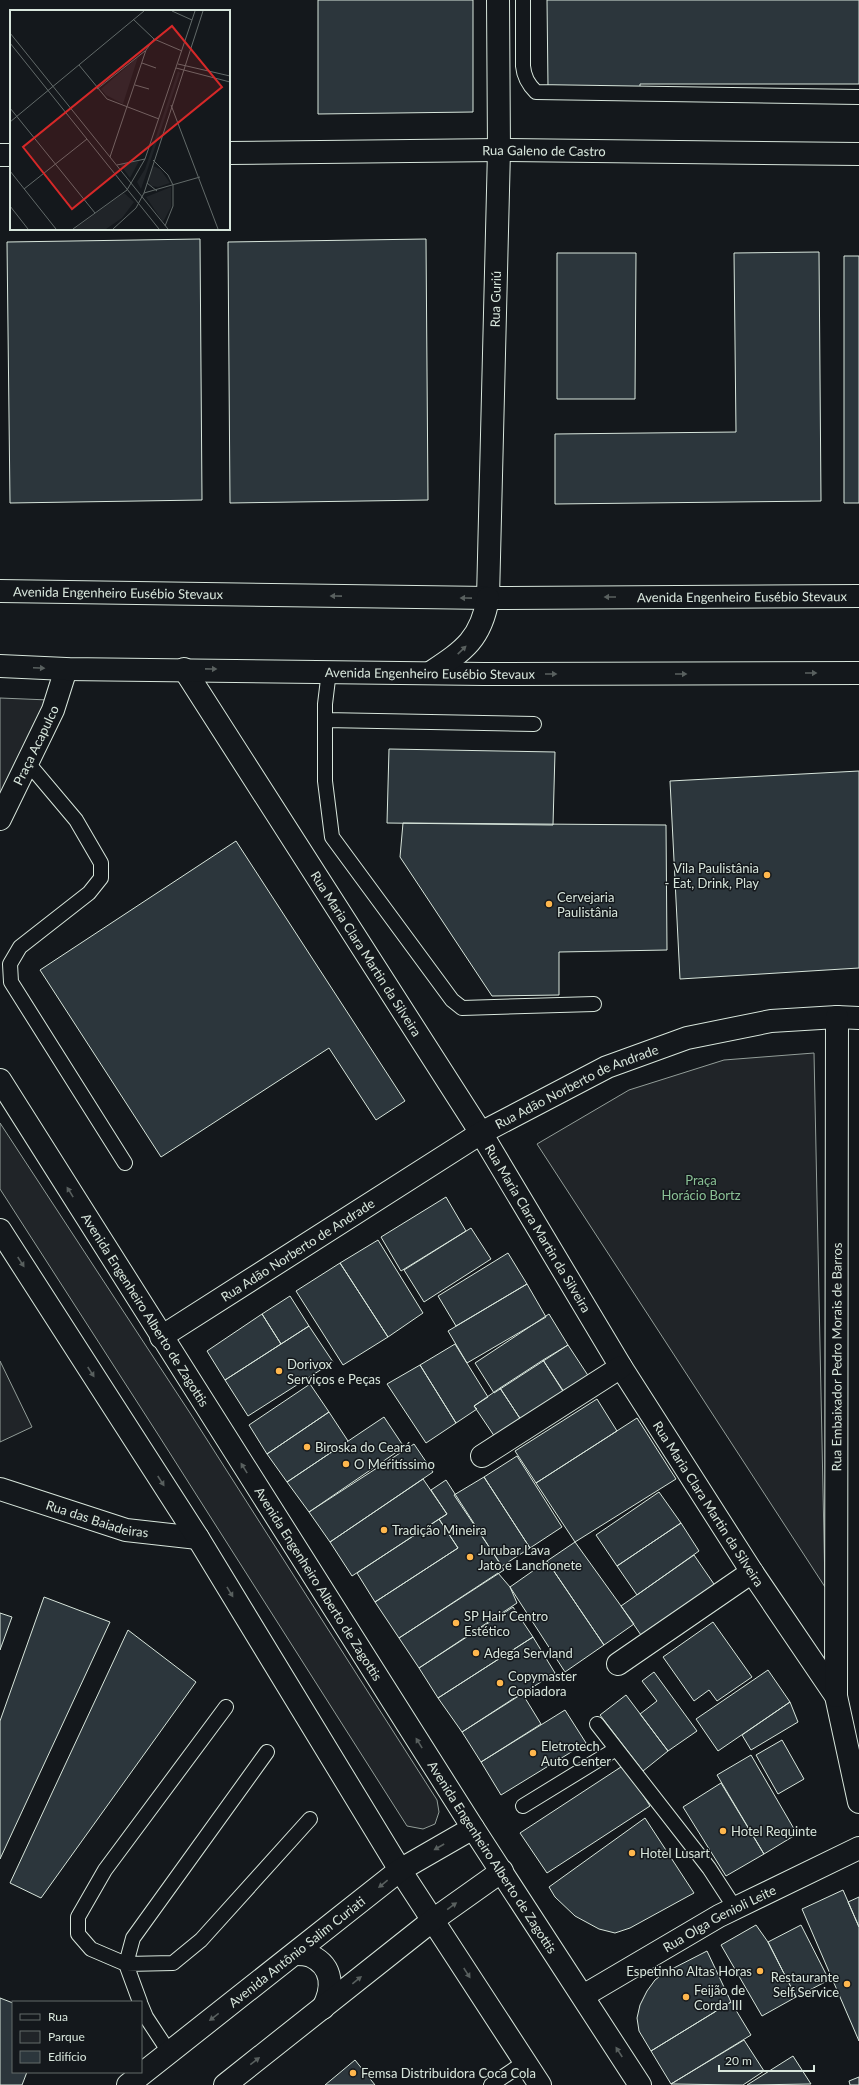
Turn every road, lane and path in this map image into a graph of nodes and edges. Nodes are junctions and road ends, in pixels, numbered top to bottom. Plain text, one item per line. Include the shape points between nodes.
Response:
1 (498, 0) edge
2 (523, 0) edge
3 (859, 97) edge
4 (498, 150) junction
5 (230, 153) edge
6 (10, 154) edge
7 (859, 154) edge
8 (0, 155) edge
9 (0, 591) edge
10 (859, 596) edge
11 (488, 598) junction
12 (0, 666) edge
13 (66, 669) junction
14 (184, 669) junction
15 (329, 671) junction
16 (430, 673) junction
17 (859, 673) edge
18 (325, 720) junction
19 (534, 724) dead end
20 (28, 763) junction
21 (0, 820) edge
22 (594, 1004) dead end
23 (837, 1017) junction
24 (859, 1018) edge
25 (0, 1080) edge
26 (481, 1133) junction
27 (126, 1162) dead end
28 (0, 1230) edge
29 (161, 1337) junction
30 (621, 1367) junction
31 (482, 1456) dead end
32 (0, 1489) edge
33 (198, 1538) junction
34 (752, 1572) junction
35 (618, 1664) dead end
36 (836, 1696) junction
37 (226, 1707) dead end
38 (597, 1724) dead end
39 (616, 1749) junction
40 (267, 1752) dead end
41 (859, 1802) edge
42 (523, 1806) dead end
43 (310, 1819) dead end
44 (473, 1828) junction
45 (859, 1848) edge
46 (400, 1870) junction
47 (502, 1871) junction
48 (735, 1908) junction
49 (433, 1920) junction
50 (295, 1954) junction
51 (126, 1964) junction
52 (583, 1996) junction
53 (140, 2001) edge
54 (142, 2006) edge
55 (323, 2008) junction
56 (169, 2052) junction
57 (525, 2062) junction
58 (128, 2085) edge
59 (224, 2085) edge
60 (491, 2085) edge
61 (540, 2085) edge
62 (640, 2085) edge

1 - 4 street, Rua Guriú
2 - 3 lane via 523,66 529,85 536,92
4 - 5 street, Rua Galeno de Castro
4 - 7 street, Rua Galeno de Castro
4 - 11 street, Rua Guriú
6 - 8 street
11 -> 9 street, Avenida Engenheiro Eusébio Stevaux
10 -> 11 street, Avenida Engenheiro Eusébio Stevaux
16 -> 11 street, Rua Guriú via 461,652 477,634 485,618
12 -> 13 street, Avenida Engenheiro Eusébio Stevaux
13 - 14 street, Avenida Engenheiro Eusébio Stevaux
13 - 20 street, Praça Acapulco via 53,710
14 -> 15 street, Avenida Engenheiro Eusébio Stevaux
14 - 26 street, Rua Maria Clara Martin da Silveira
15 - 16 street, Avenida Engenheiro Eusébio Stevaux
15 - 18 lane
16 -> 17 street, Avenida Engenheiro Eusébio Stevaux
18 - 19 lane
18 - 22 lane via 325,781 332,837 452,1000 462,1008
20 - 21 street, Praça Acapulco
20 - 27 lane via 76,820 101,863 101,878 90,893 20,947 10,964 11,982
23 - 24 street, Rua Adão Norberto de Andrade
23 - 26 street, Rua Adão Norberto de Andrade via 771,1021 687,1038 607,1067
23 - 36 street, Rua Embaixador Pedro Morais de Barros
29 -> 25 street, Avenida Engenheiro Alberto de Zagottis
26 - 29 street, Rua Adão Norberto de Andrade
26 - 30 street, Rua Maria Clara Martin da Silveira
28 -> 33 street
44 -> 29 street, Avenida Engenheiro Alberto de Zagottis
30 - 31 street
30 - 34 street, Rua Maria Clara Martin da Silveira
32 - 33 street, Rua das Baiadeiras via 126,1530
33 -> 46 street
34 - 35 street
34 - 36 street, Rua Maria Clara Martin da Silveira
36 - 41 street, Rua Maria Clara Martin da Silveira
37 - 51 lane via 105,1870 78,1917 78,1934 91,1949
38 - 39 lane
39 - 42 lane
39 - 48 lane via 709,1868
40 - 51 lane via 133,1938
43 - 51 lane via 201,1940 173,1963
44 -> 46 street, Avenida Antônio Salim Curiati
44 - 47 street, Avenida Engenheiro Alberto de Zagottis
45 - 48 street, Rua Olga Genioli Leite
46 - 49 street
46 -> 50 street, Avenida Antônio Salim Curiati
49 -> 47 street
47 - 52 street, Avenida Engenheiro Alberto de Zagottis
48 - 52 street, Rua Olga Genioli Leite
55 -> 49 street
49 -> 57 street
50 - 55 street via 310,1956 322,1965 330,1978 330,1994
50 -> 56 street, Avenida Antônio Salim Curiati
51 - 53 lane
62 -> 52 street, Avenida Engenheiro Alberto de Zagottis
54 - 56 lane via 146,2017
59 -> 55 street
56 - 58 street, Avenida Antônio Salim Curiati
57 - 60 lane
57 - 61 street

